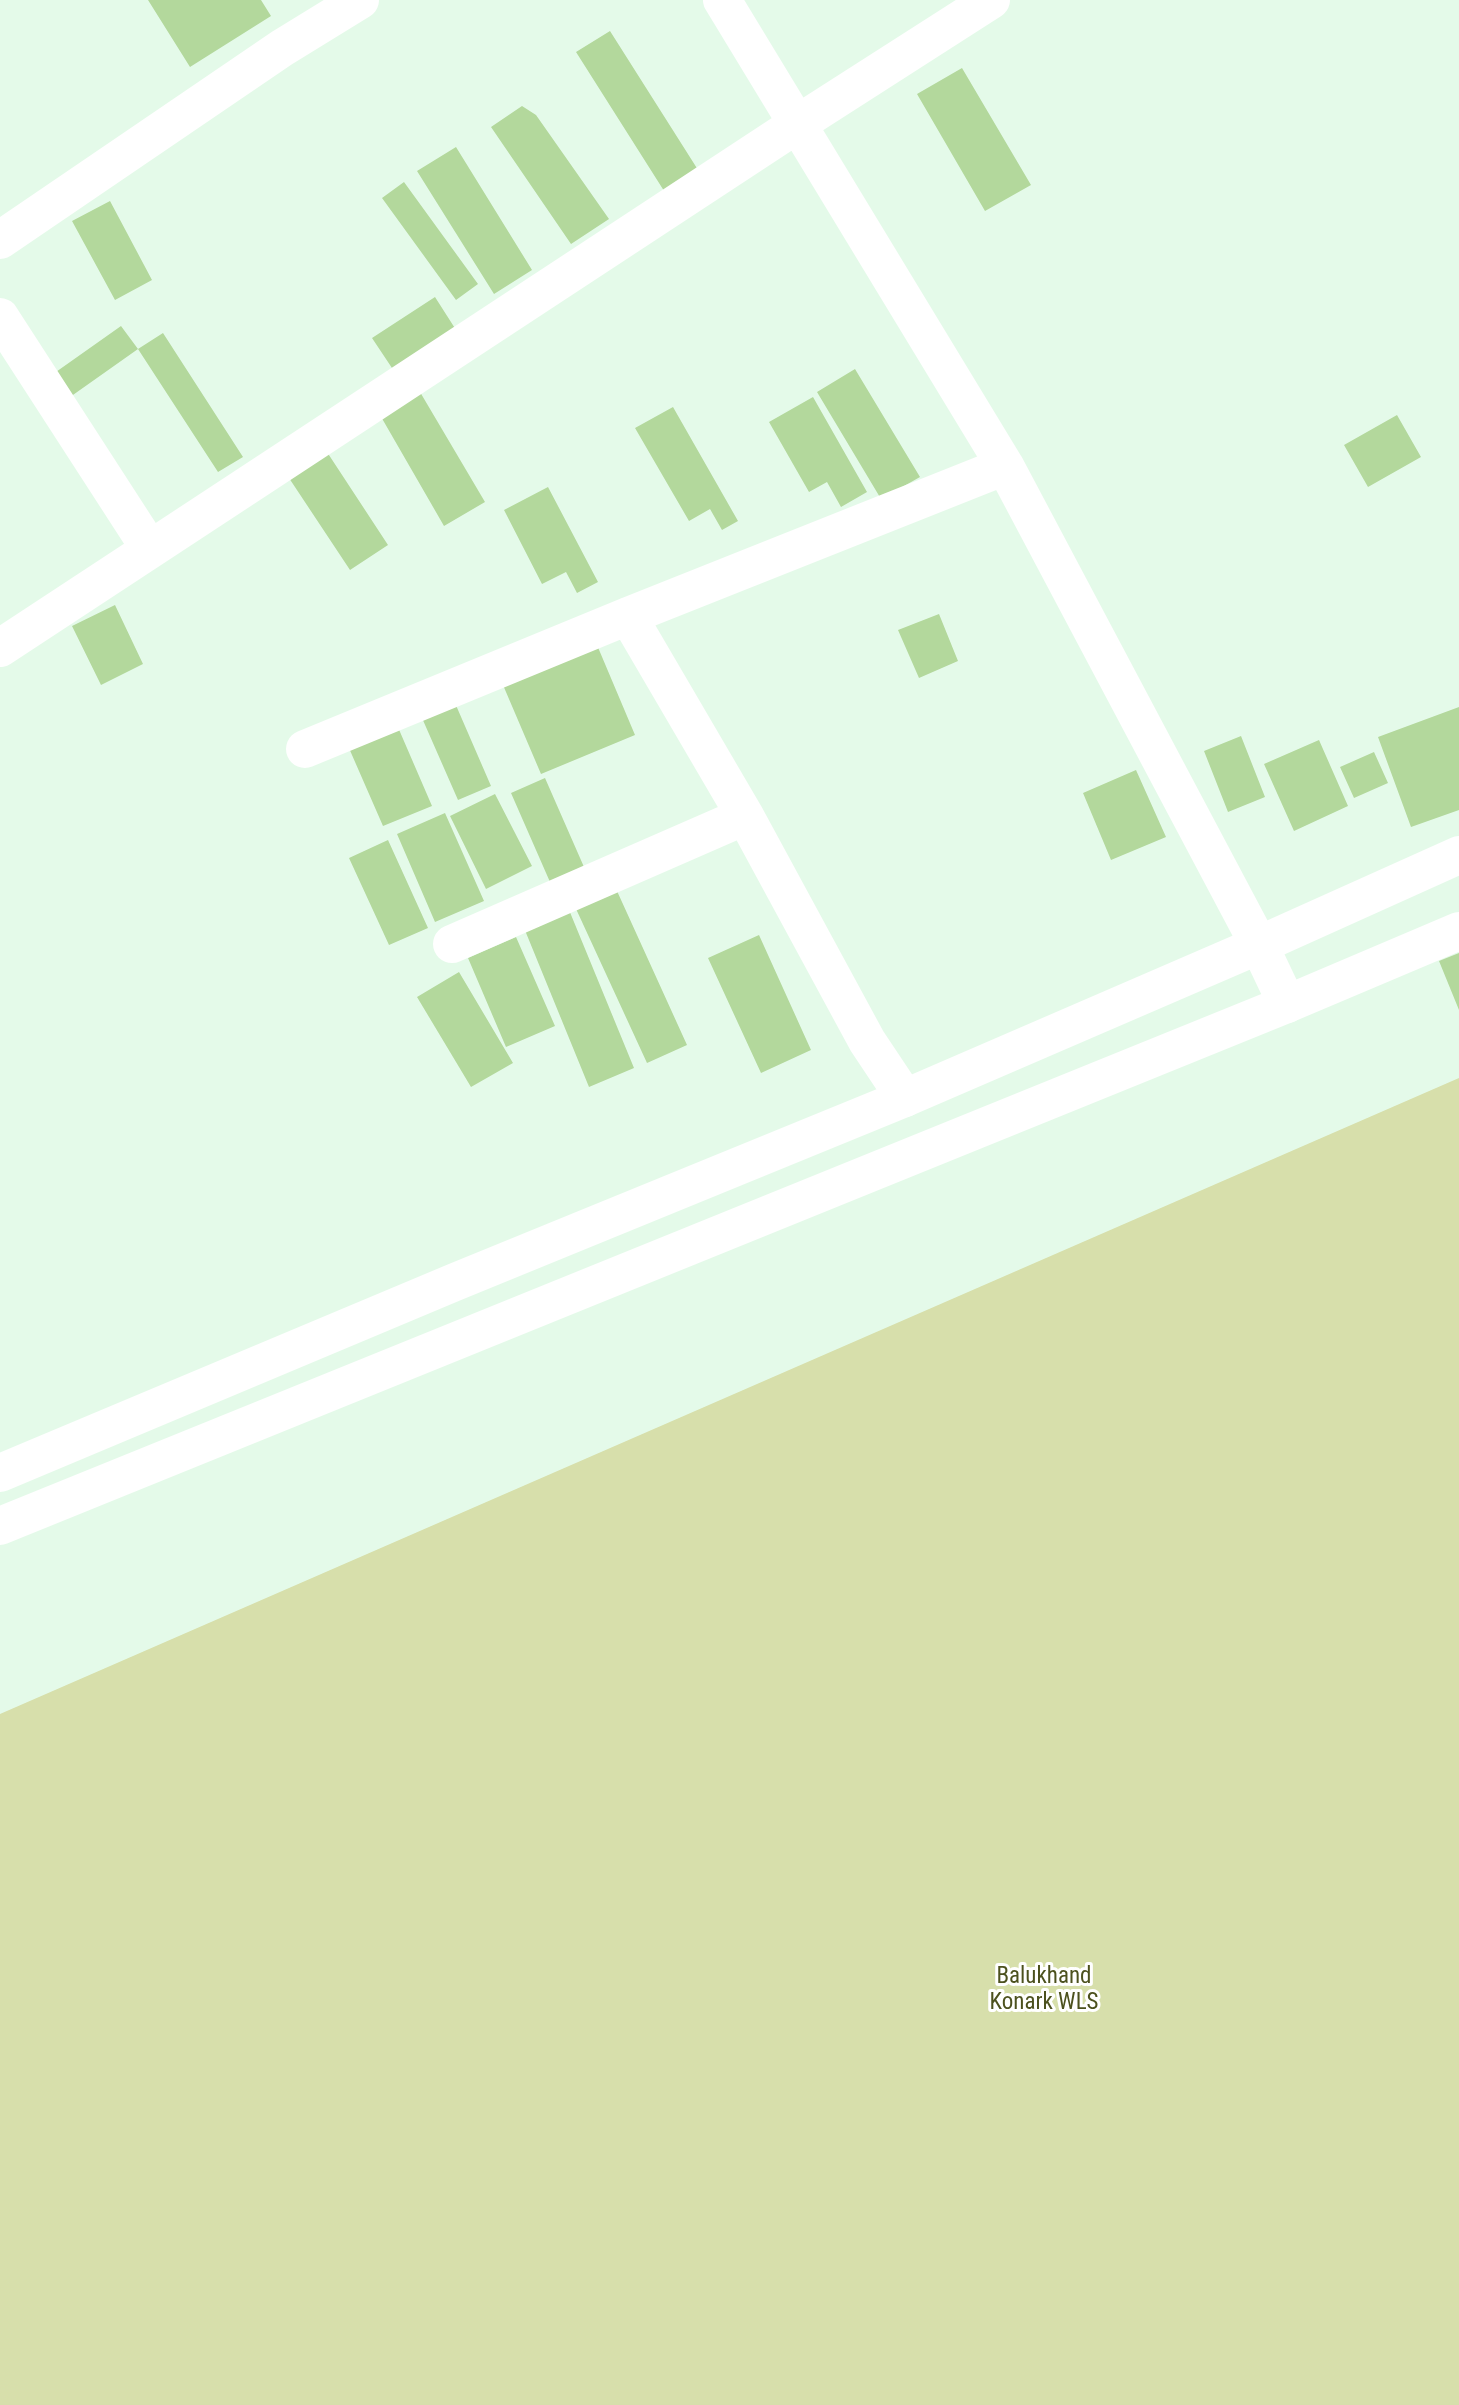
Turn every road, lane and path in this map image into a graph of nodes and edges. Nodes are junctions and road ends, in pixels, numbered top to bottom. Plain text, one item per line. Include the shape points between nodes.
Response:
1 (360, 0) edge
2 (722, 0) edge
3 (991, 0) edge
4 (799, 123) junction
5 (0, 240) edge
6 (0, 317) edge
7 (1005, 466) junction
8 (150, 549) junction
9 (628, 615) junction
10 (0, 648) edge
11 (305, 749) dead end
12 (746, 816) junction
13 (1459, 855) edge
14 (1459, 931) edge
15 (453, 944) dead end
16 (1259, 945) junction
17 (1287, 1004) junction
18 (905, 1098) junction
19 (0, 1473) edge
20 (0, 1526) edge

1 - 5 main road
2 - 4 main road
3 - 4 main road
4 - 7 main road
4 - 8 main road
6 - 8 main road
7 - 9 main road
7 - 16 main road
8 - 10 main road
9 - 11 main road
9 - 12 main road
12 - 15 main road
12 - 18 main road via 867,1041
13 - 16 main road
14 - 17 main road
16 - 17 main road
16 - 18 main road
17 - 20 main road
18 - 19 main road

